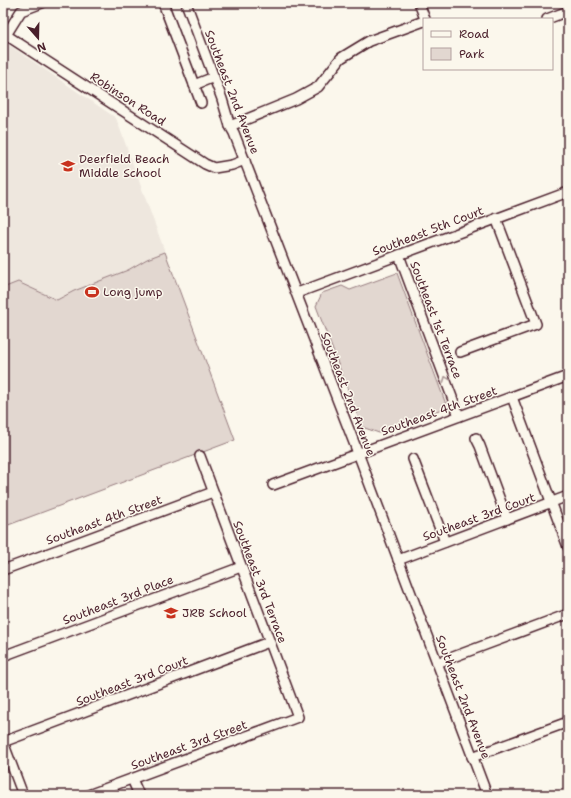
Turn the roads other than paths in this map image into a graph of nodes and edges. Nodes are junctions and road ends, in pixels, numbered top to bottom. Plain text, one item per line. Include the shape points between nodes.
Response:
1 (42, 3) edge
2 (163, 3) edge
3 (186, 3) edge
4 (419, 3) edge
5 (568, 11) edge
6 (423, 18) edge
7 (549, 18) edge
8 (423, 20) edge
9 (5, 34) edge
10 (214, 77) junction
11 (194, 85) junction
12 (201, 103) dead end
13 (230, 126) junction
14 (245, 160) junction
15 (568, 192) edge
16 (496, 218) junction
17 (399, 255) junction
18 (296, 293) junction
19 (460, 352) dead end
20 (568, 376) edge
21 (512, 397) junction
22 (460, 416) junction
23 (476, 438) dead end
24 (358, 453) junction
25 (200, 456) dead end
26 (413, 459) dead end
27 (273, 484) dead end
28 (213, 492) junction
29 (568, 496) edge
30 (551, 502) junction
31 (507, 519) junction
32 (445, 542) junction
33 (568, 547) edge
34 (398, 560) junction
35 (241, 567) junction
36 (3, 570) edge
37 (568, 614) edge
38 (270, 642) junction
39 (3, 656) edge
40 (437, 663) junction
41 (298, 717) joint
42 (568, 722) edge
43 (3, 742) edge
44 (472, 757) junction
45 (132, 779) junction
46 (23, 795) edge
47 (88, 795) edge
48 (138, 795) edge
49 (487, 795) edge

1 - 9 street via 21,11
2 - 11 street
3 - 10 street, Southeast 2nd Avenue
4 - 6 street
5 - 7 street
8 - 13 street via 368,41 341,58 318,87 296,99
9 - 14 street, Robinson Road via 205,164 214,168
10 - 11 street
10 - 13 street, Southeast 2nd Avenue
11 - 12 street
13 - 14 street, Southeast 2nd Avenue
14 - 18 street, Southeast 2nd Avenue
15 - 16 street, Southeast 5th Court
16 - 17 street, Southeast 5th Court
16 - 19 street via 536,324
17 - 18 street, Southeast 5th Court
22 -> 17 street, Southeast 1st Terrace
18 - 24 street, Southeast 2nd Avenue
20 - 21 street, Southeast 4th Street
21 - 22 street, Southeast 4th Street
21 - 30 street
22 - 24 street, Southeast 4th Street
23 - 31 street
24 - 27 street, Southeast 4th Street
24 - 34 street, Southeast 2nd Avenue
25 - 28 street, Southeast 3rd Terrace
26 - 32 street
28 - 35 street, Southeast 3rd Terrace
28 - 36 street, Southeast 4th Street
29 - 30 street, Southeast 3rd Court
30 - 31 street, Southeast 3rd Court
30 - 33 street
31 - 32 street, Southeast 3rd Court
32 - 34 street, Southeast 3rd Court
34 - 40 street, Southeast 2nd Avenue
35 - 38 street, Southeast 3rd Terrace
35 - 39 street, Southeast 3rd Place
37 - 40 street
38 - 41 street, Southeast 3rd Terrace
38 - 43 street, Southeast 3rd Court
40 - 44 street, Southeast 2nd Avenue
41 - 45 street, Southeast 3rd Street
42 - 44 street
43 - 46 street
44 - 49 street, Southeast 2nd Avenue
45 - 47 street, Southeast 3rd Street
45 - 48 street

